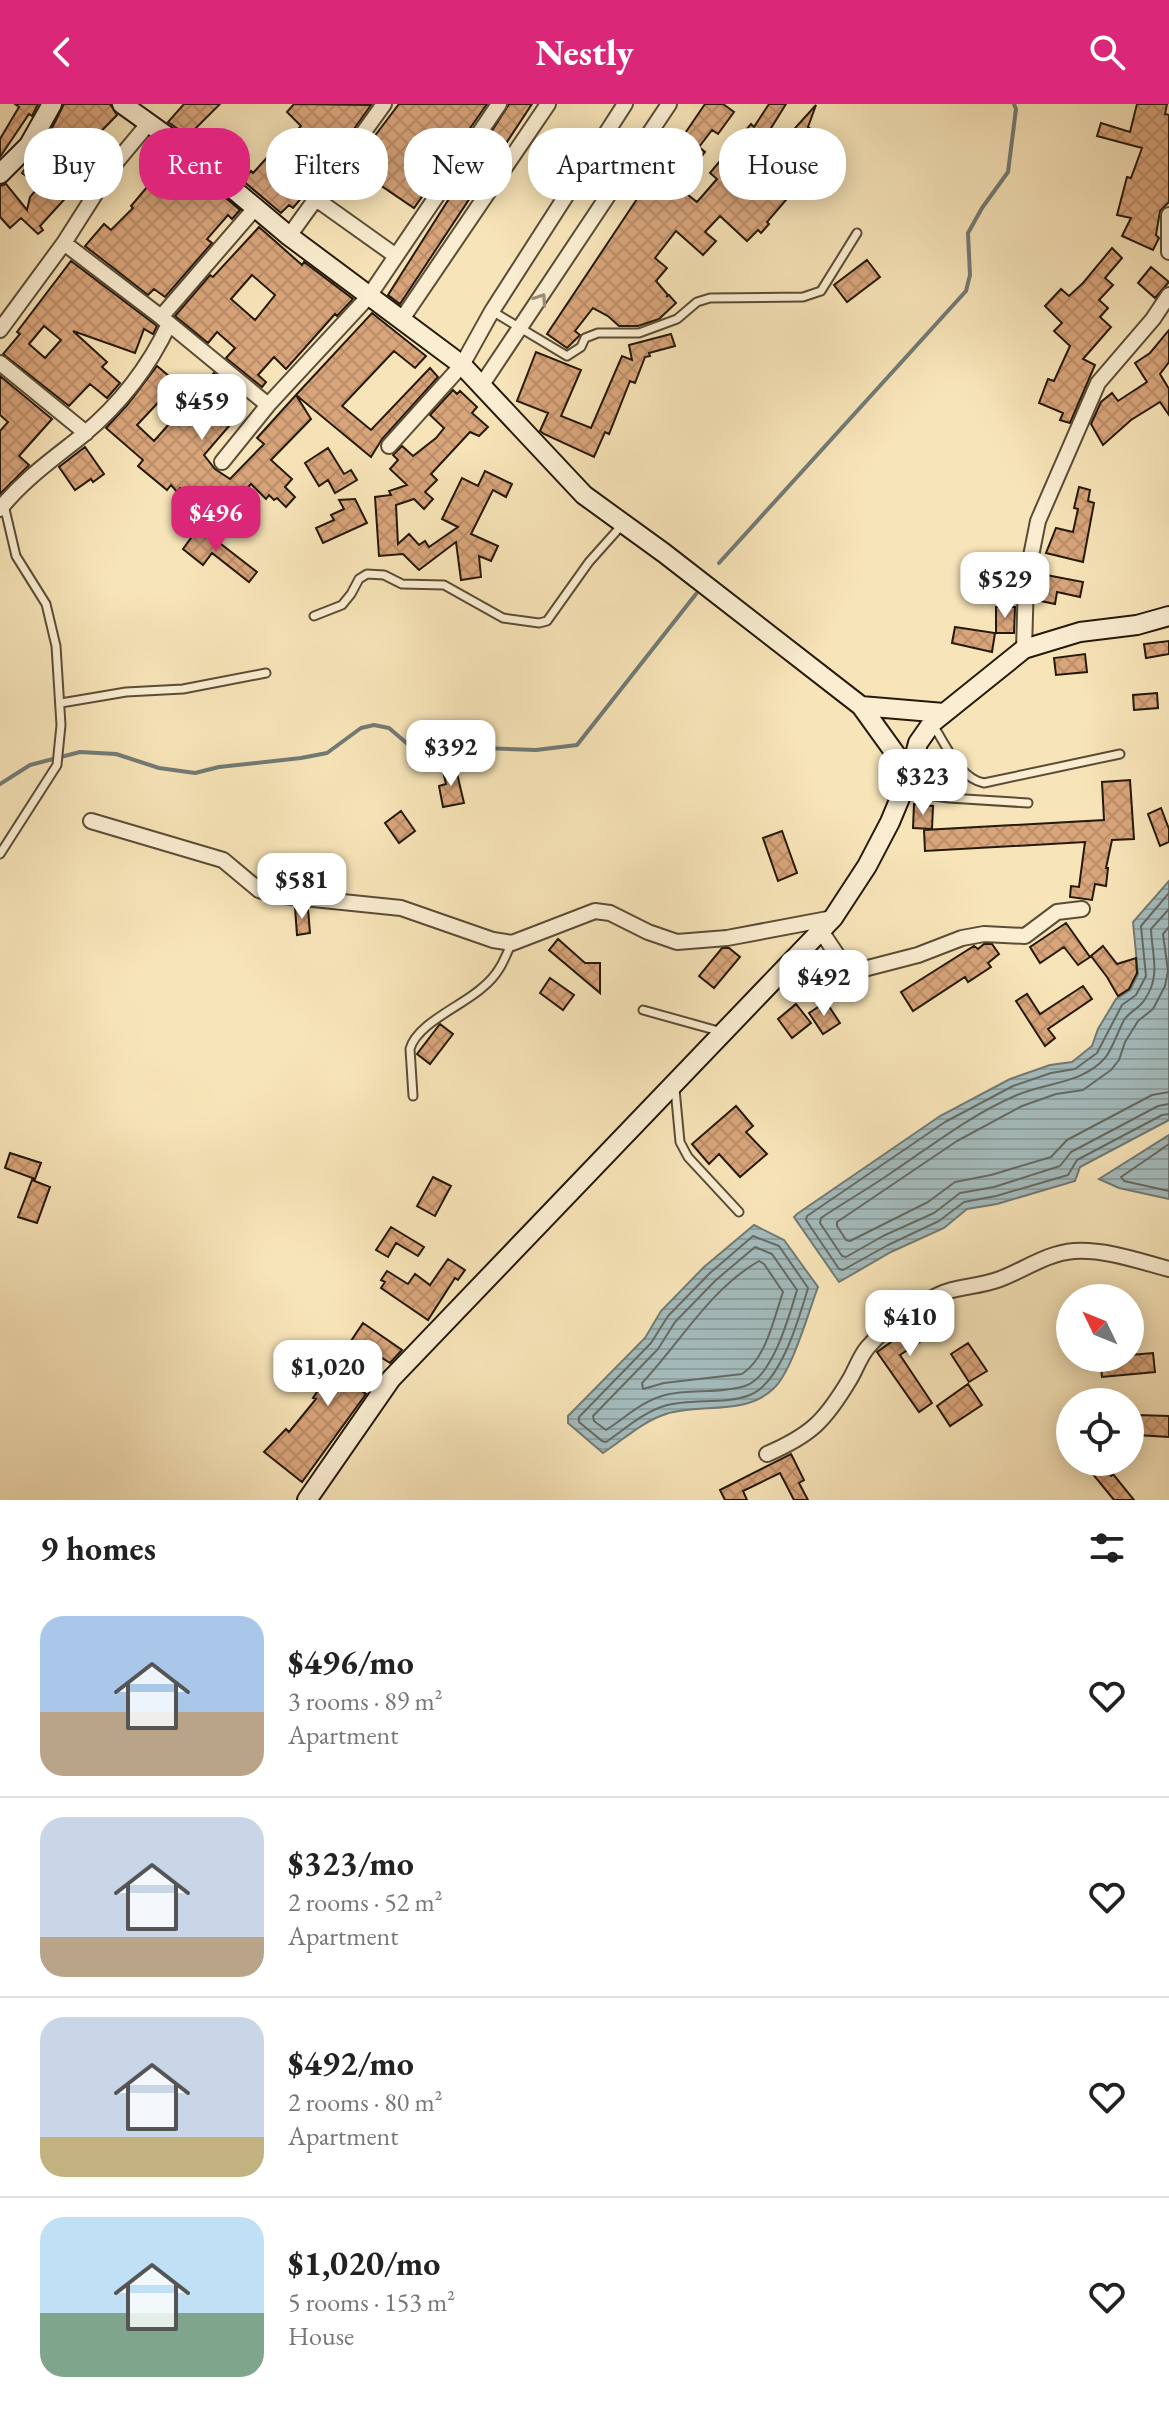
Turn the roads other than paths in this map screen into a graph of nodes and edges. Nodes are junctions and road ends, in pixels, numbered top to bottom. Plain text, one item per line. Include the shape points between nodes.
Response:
1 (52, 104) edge
2 (122, 104) edge
3 (384, 104) edge
4 (499, 104) edge
5 (548, 104) edge
6 (625, 104) edge
7 (669, 104) edge
8 (148, 124) junction
9 (367, 128) edge
10 (0, 174) edge
11 (315, 200) edge
12 (317, 200) edge
13 (256, 207) junction
14 (1169, 215) edge
15 (857, 233) dead end
16 (289, 236) junction
17 (64, 243) junction
18 (1169, 252) edge
19 (396, 256) junction
20 (1169, 295) edge
21 (369, 296) junction
22 (492, 311) junction
23 (402, 319) junction
24 (165, 320) junction
25 (520, 328) junction
26 (0, 330) edge
27 (0, 363) edge
28 (462, 365) junction
29 (481, 386) junction
30 (268, 405) junction
31 (86, 433) junction
32 (389, 446) dead end
33 (222, 462) dead end
34 (2, 506) edge
35 (623, 523) junction
36 (314, 616) dead end
37 (1169, 616) edge
38 (1024, 649) junction
39 (266, 673) dead end
40 (61, 703) junction
41 (861, 706) junction
42 (938, 718) junction
43 (1120, 754) dead end
44 (910, 774) junction
45 (902, 792) junction
46 (1028, 803) dead end
47 (91, 821) dead end
48 (0, 854) edge
49 (1082, 909) dead end
50 (827, 924) junction
51 (512, 943) junction
52 (643, 1010) dead end
53 (724, 1032) junction
54 (675, 1084) junction
55 (413, 1096) dead end
56 (739, 1212) dead end
57 (1169, 1269) edge
58 (767, 1454) dead end
59 (307, 1500) edge

1 - 10 main road via 29,145
2 - 8 main road
3 - 9 street
4 - 19 street
5 - 23 street
6 - 22 street
25 -> 7 street
8 - 13 main road
8 - 17 street via 113,166
11 - 16 street
12 - 19 street
13 - 16 main road
13 - 24 street
14 - 18 street
15 - 25 lane via 828,284 803,297 710,298 677,319 639,333 585,338 567,356
16 - 21 main road
17 - 24 street
17 - 26 street
19 - 21 street
20 - 38 street via 1098,383 1038,521 1026,581
21 - 23 main road
21 - 30 street
22 - 25 lane
22 - 28 street
23 - 28 main road
24 - 30 street
24 - 31 street via 150,360
25 - 29 street
27 - 31 street
28 - 29 main road
28 - 32 street
29 - 35 main road via 584,495
30 - 33 street
31 - 34 street
34 - 40 lane via 16,556 46,604
35 - 36 lane via 547,621 503,618 444,585 402,584 367,574 342,605
35 - 41 main road
37 - 38 main road via 1080,632
38 - 42 main road
39 - 40 lane
40 - 48 lane via 57,765
41 - 42 main road
41 - 44 main road
42 - 43 lane via 973,781
42 - 44 main road via 918,743
44 - 45 main road
45 - 46 lane
45 - 50 main road via 867,866
47 - 51 street via 223,860 259,890 274,895 401,908
49 - 50 street via 1057,912 1025,936 962,938 860,970 850,970 839,958
50 - 51 street via 677,942 595,911
50 - 53 main road
51 - 55 lane via 500,971 482,989 412,1041
52 - 53 lane
53 - 54 main road
54 - 56 lane via 680,1142
54 - 59 main road via 391,1379
57 - 58 street via 1074,1251 1001,1279 951,1290 884,1332 866,1349 819,1424

